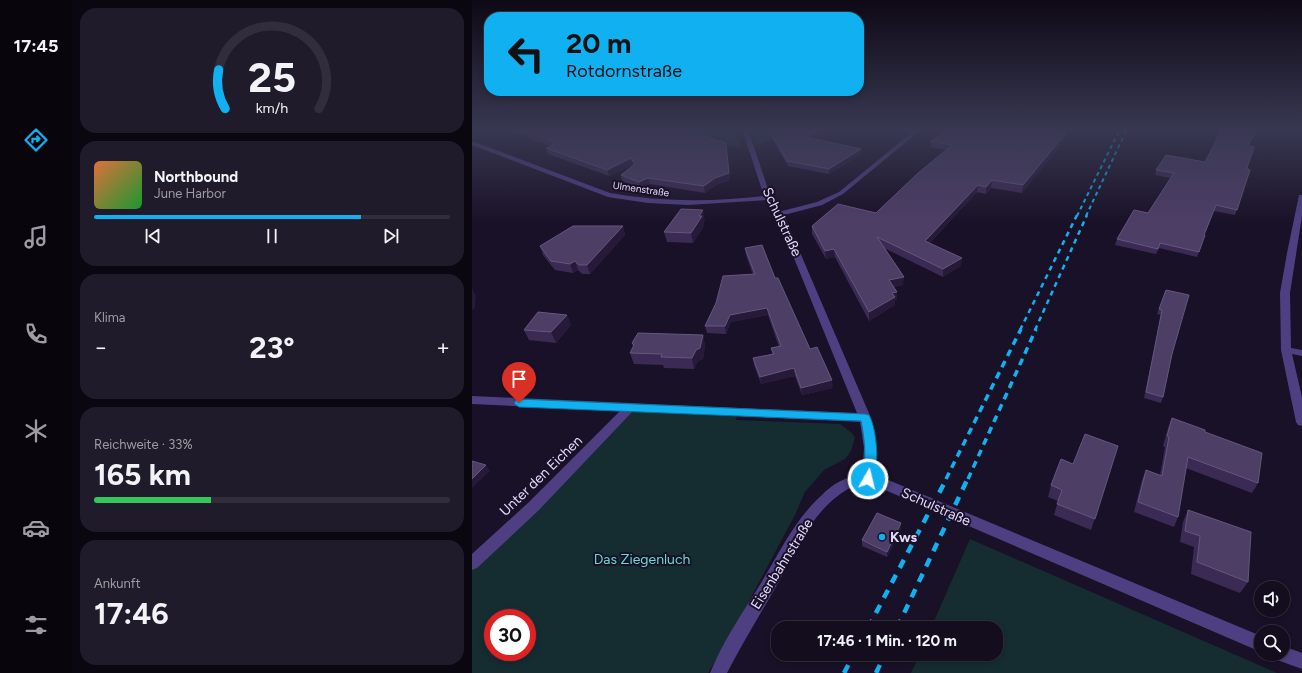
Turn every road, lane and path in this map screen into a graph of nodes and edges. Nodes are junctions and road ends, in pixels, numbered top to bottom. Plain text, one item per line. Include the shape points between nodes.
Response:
1 (518, 160) edge
2 (756, 160) edge
3 (880, 160) edge
4 (1302, 197) edge
5 (768, 198) junction
6 (780, 214) junction
7 (1286, 350) junction
8 (1302, 353) edge
9 (472, 400) edge
10 (630, 408) junction
11 (865, 418) junction
12 (1302, 422) edge
13 (868, 479) junction
14 (472, 563) edge
15 (1254, 641) edge
16 (1290, 657) edge
17 (1302, 662) edge
18 (718, 673) edge

1 - 5 street, Ulmenstraße via 608,194 631,199 674,203
2 - 5 street, Schulstraße
3 - 6 street via 829,200
4 - 7 street via 1285,293
5 - 6 street, Schulstraße
6 - 11 street, Schulstraße
7 - 8 street
7 - 12 street
9 - 10 street
10 - 11 street
10 - 14 street, Unter den Eichen via 534,506
11 - 13 street, Schulstraße via 871,458
13 - 15 street, Schulstraße
13 - 18 street, Eisenbahnstraße via 854,481 837,489 820,505 783,560
16 - 17 street

